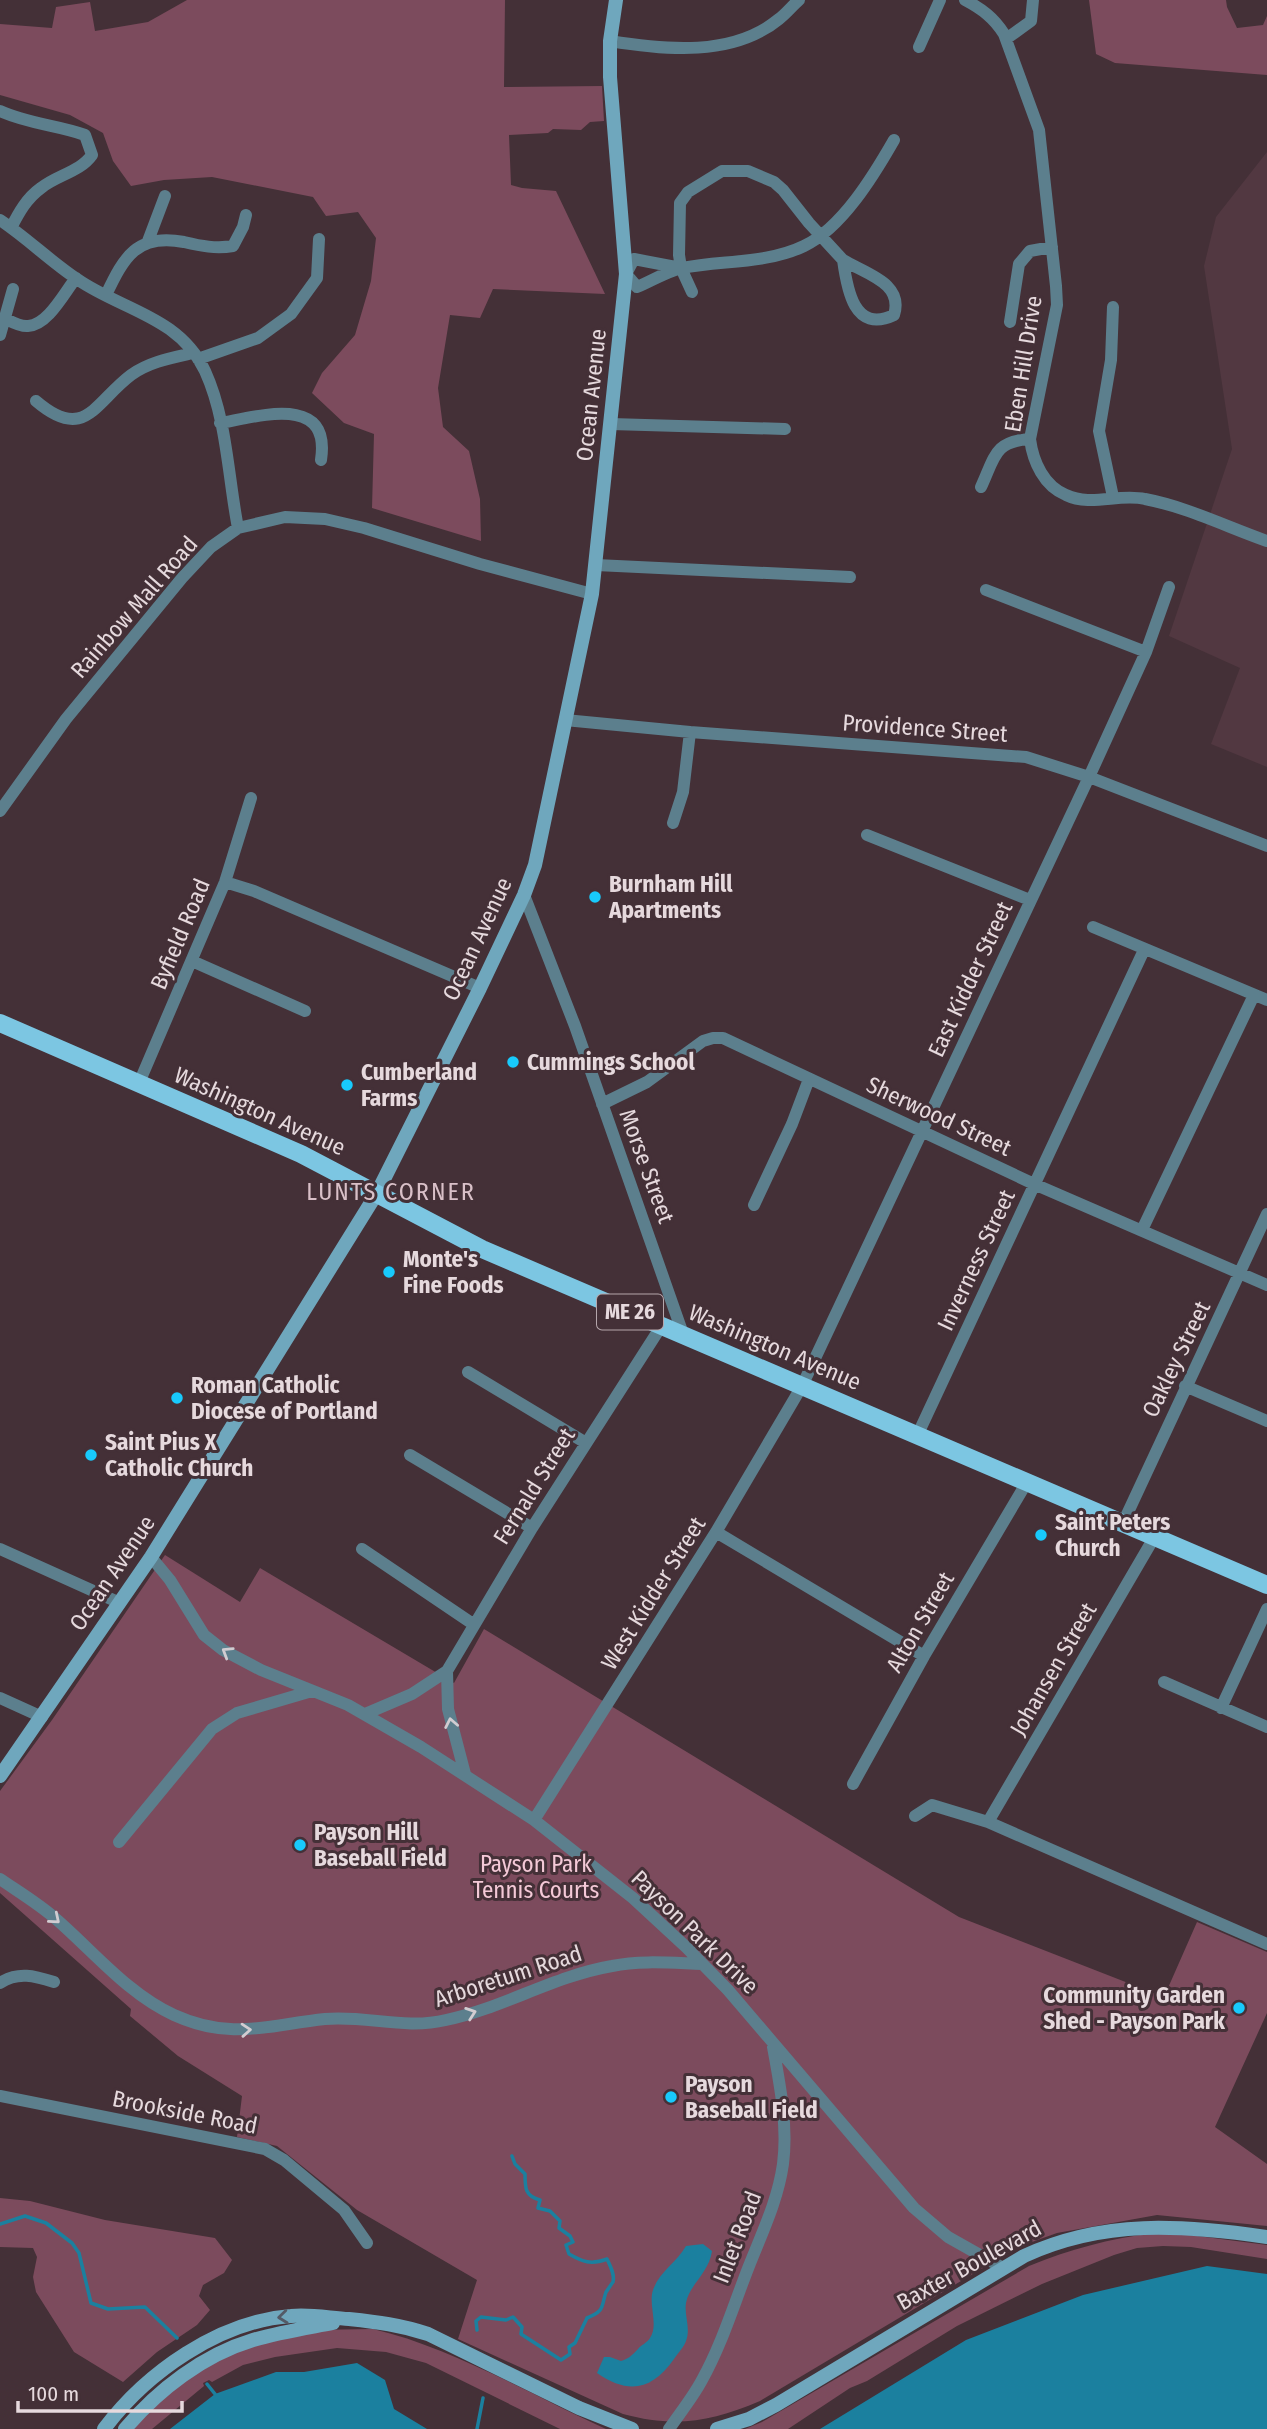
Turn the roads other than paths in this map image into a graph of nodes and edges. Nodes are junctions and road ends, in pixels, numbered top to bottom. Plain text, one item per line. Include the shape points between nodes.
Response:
1 (616, 0) edge
2 (799, 0) edge
3 (940, 0) edge
4 (965, 0) edge
5 (1033, 0) edge
6 (1006, 39) junction
7 (610, 41) junction
8 (919, 47) dead end
9 (0, 111) edge
10 (894, 139) dead end
11 (165, 196) dead end
12 (246, 215) dead end
13 (5, 224) edge
14 (820, 236) junction
15 (319, 239) dead end
16 (148, 240) junction
17 (1052, 247) junction
18 (843, 260) junction
19 (681, 268) junction
20 (626, 274) junction
21 (76, 278) junction
22 (13, 289) dead end
23 (692, 292) dead end
24 (106, 295) junction
25 (1113, 307) dead end
26 (6, 319) junction
27 (1010, 322) dead end
28 (0, 335) edge
29 (195, 356) junction
30 (36, 401) dead end
31 (220, 423) junction
32 (611, 424) junction
33 (785, 429) dead end
34 (1030, 439) junction
35 (321, 460) dead end
36 (981, 487) dead end
37 (1112, 497) junction
38 (238, 528) junction
39 (1267, 541) edge
40 (597, 565) junction
41 (850, 577) dead end
42 (1168, 587) dead end
43 (986, 590) dead end
44 (592, 594) junction
45 (1146, 652) junction
46 (565, 720) junction
47 (690, 732) junction
48 (1089, 777) junction
49 (251, 798) dead end
50 (0, 811) edge
51 (673, 823) dead end
52 (867, 835) dead end
53 (1267, 846) edge
54 (225, 882) junction
55 (524, 895) junction
56 (1030, 900) junction
57 (1093, 927) dead end
58 (1144, 950) junction
59 (192, 961) junction
60 (480, 988) junction
61 (1254, 995) junction
62 (1267, 1000) edge
63 (305, 1011) dead end
64 (0, 1023) edge
65 (809, 1079) junction
66 (139, 1083) junction
67 (602, 1104) junction
68 (923, 1130) junction
69 (1034, 1184) junction
70 (377, 1193) junction
71 (754, 1205) dead end
72 (1267, 1214) edge
73 (1142, 1230) junction
74 (1240, 1273) junction
75 (1267, 1285) edge
76 (662, 1325) junction
77 (683, 1334) junction
78 (468, 1372) dead end
79 (802, 1386) junction
80 (1185, 1386) junction
81 (1267, 1420) edge
82 (917, 1436) junction
83 (586, 1443) junction
84 (411, 1455) dead end
85 (1027, 1482) junction
86 (1123, 1523) junction
87 (532, 1528) junction
88 (716, 1532) junction
89 (1154, 1536) junction
90 (0, 1549) edge
91 (362, 1549) dead end
92 (151, 1557) junction
93 (1267, 1585) edge
94 (120, 1603) junction
95 (1267, 1609) edge
96 (473, 1624) junction
97 (924, 1656) junction
98 (447, 1671) junction
99 (1164, 1682) dead end
100 (312, 1691) junction
101 (0, 1698) edge
102 (1221, 1708) junction
103 (365, 1714) junction
104 (42, 1717) junction
105 (1267, 1727) edge
106 (465, 1774) junction
107 (0, 1776) edge
108 (852, 1784) dead end
109 (915, 1816) dead end
110 (534, 1820) junction
111 (988, 1822) junction
112 (119, 1842) dead end
113 (0, 1879) edge
114 (1267, 1944) edge
115 (702, 1964) junction
116 (54, 1982) dead end
117 (0, 1983) edge
118 (772, 2043) junction
119 (0, 2096) edge
120 (1267, 2237) edge
121 (367, 2243) dead end
122 (1003, 2268) junction
123 (351, 2320) junction
124 (104, 2429) edge
125 (125, 2429) edge
126 (632, 2429) edge
127 (669, 2429) edge
128 (717, 2429) edge

1 - 7 main road, Ocean Avenue
2 - 7 street via 779,20 731,43 671,47
3 - 8 street
4 - 6 street, Eben Hill Drive via 988,13
5 - 6 street via 1031,21
6 - 17 street, Eben Hill Drive via 1038,130
7 - 20 main road, Ocean Avenue
9 - 13 street via 85,135 92,155 86,164 40,188
10 - 14 street via 865,186
11 - 16 street
12 - 16 street via 233,246
13 - 21 street
14 - 18 street
14 - 19 street via 777,255
14 - 19 street via 774,182 748,171 722,171 688,192 680,203
15 - 29 street via 317,278 291,314 258,338
16 - 24 street via 127,257
17 - 27 street via 1030,251 1019,264
17 - 34 street, Eben Hill Drive via 1057,305
18 - 18 street via 859,312 882,321 894,315 893,291
19 - 20 street via 634,259
19 - 20 street via 637,287
19 - 23 street
20 - 32 main road, Ocean Avenue
21 - 24 street
21 - 26 street via 38,322 28,326
22 - 26 street
24 - 29 street via 159,322
25 - 37 street via 1111,360 1099,431
26 - 28 street
29 - 30 street via 175,357 132,374 86,417 75,420 56,415
29 - 31 street via 209,382
31 - 35 street via 267,415 306,417 322,435
31 - 38 street
32 - 33 street
32 - 40 main road, Ocean Avenue
34 - 36 street via 1000,447
34 - 37 street, Eben Hill Drive via 1043,477 1064,495 1078,500
37 - 39 street, Eben Hill Drive via 1163,503
38 - 44 street, Rainbow Mall Road via 285,517 325,519
38 - 50 street, Rainbow Mall Road via 211,547 182,578 66,719
40 - 41 street
40 - 44 main road, Ocean Avenue
42 - 45 street, East Kidder Street
43 - 45 street
44 - 46 main road, Ocean Avenue
45 - 48 street, East Kidder Street
46 - 47 street, Providence Street
46 - 55 main road, Ocean Avenue via 535,865
47 - 48 street, Providence Street via 1015,756
47 - 51 street via 683,792
48 - 53 street, Providence Street
48 - 56 street, East Kidder Street
49 - 54 street, Byfield Road
52 - 56 street
54 - 59 street, Byfield Road
54 - 60 street
55 - 60 main road, Ocean Avenue
55 - 67 street, Morse Street
56 - 68 street, East Kidder Street
57 - 58 street
58 - 61 street
58 - 69 street, Inverness Street
59 - 63 street
59 - 66 street, Byfield Road
60 - 70 main road, Ocean Avenue
61 - 62 street
61 - 73 street
64 - 66 main road, Washington Avenue / ME 26
65 - 67 street, Sherwood Street via 733,1042 713,1038 678,1057 647,1082
65 - 68 street, Sherwood Street
65 - 71 street
66 - 70 main road, Washington Avenue / ME 26 via 301,1154
67 - 77 street, Morse Street
68 - 69 street, Sherwood Street
68 - 79 street, East Kidder Street
69 - 73 street, Sherwood Street
69 - 82 street, Inverness Street
70 - 76 main road, Washington Avenue / ME 26 via 482,1249
70 - 92 main road, Ocean Avenue
72 - 74 street, Oakley Street
73 - 74 street, Sherwood Street
74 - 75 street, Sherwood Street
74 - 80 street, Oakley Street
76 - 77 main road, Washington Avenue / ME 26
76 - 83 street, Fernald Street
77 - 79 main road, Washington Avenue / ME 26
78 - 83 street
79 - 82 main road, Washington Avenue / ME 26
79 - 88 street, West Kidder Street
80 - 81 street
80 - 86 street, Oakley Street
82 - 85 main road, Washington Avenue / ME 26
83 - 87 street, Fernald Street
84 - 87 street
85 - 86 main road, Washington Avenue / ME 26
85 - 97 street, Alton Street
86 - 89 main road, Washington Avenue / ME 26
87 - 96 street, Fernald Street
88 - 97 street
88 - 110 street, West Kidder Street
89 - 93 main road, Washington Avenue / ME 26
89 - 111 street, Johansen Street
90 - 94 street
91 - 96 street
92 - 94 main road, Ocean Avenue
100 -> 92 street, Payson Park Drive via 242,1661 213,1643
94 - 104 main road, Ocean Avenue
95 - 102 street
96 - 98 street, Fernald Street
97 - 108 street, Alton Street
98 - 103 street, Fernald Street via 412,1694
106 -> 98 street via 448,1709
99 - 102 street
100 - 103 street, Payson Park Drive
100 - 112 street via 237,1713 212,1729
101 - 104 street
102 - 105 street
103 - 106 street, Payson Park Drive
104 - 107 main road, Ocean Avenue
106 - 110 street, Payson Park Drive
109 - 111 street via 932,1805
110 - 115 street, Payson Park Drive via 633,1898
111 - 114 street
113 -> 115 street, Arboretum Road via 54,1917 158,2007 230,2031 329,2019 427,2024 464,2016 610,1966
115 - 118 street, Payson Park Drive
116 - 117 street via 34,1975
118 - 122 street, Payson Park Drive via 914,2208 948,2236
118 - 127 street, Inlet Road via 784,2138 778,2187 711,2361
119 - 121 street, Brookside Road via 265,2149 344,2210
120 - 122 main road, Baxter Boulevard via 1124,2228 1052,2243
122 - 128 main road, Baxter Boulevard via 776,2405
123 -> 124 main road via 293,2315 237,2329 168,2367
123 - 125 main road via 279,2333 206,2361 164,2389
123 - 126 main road via 393,2323 428,2334

